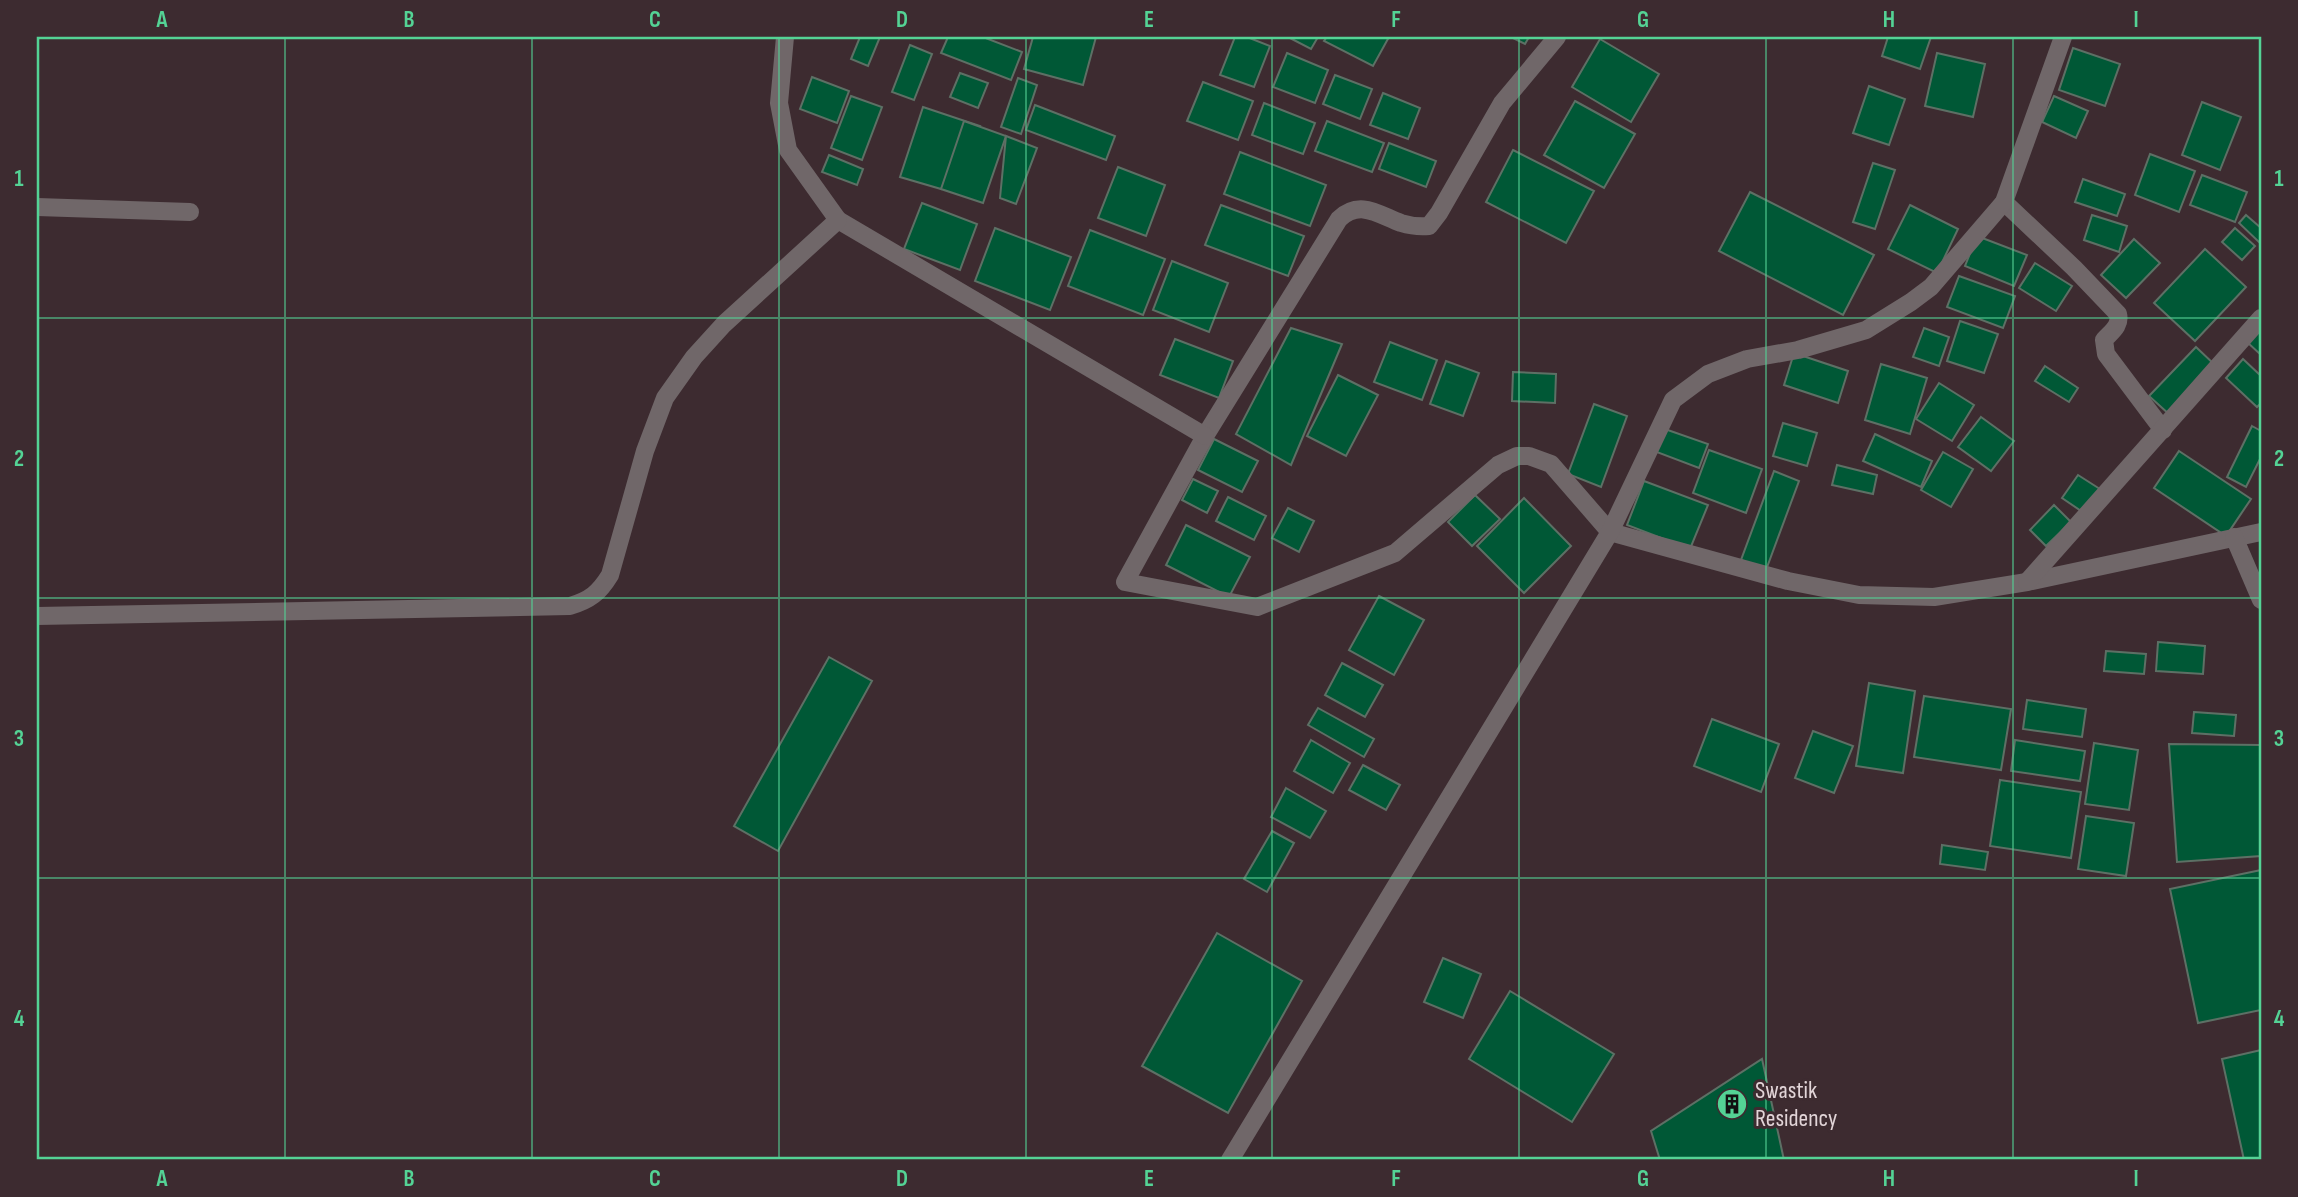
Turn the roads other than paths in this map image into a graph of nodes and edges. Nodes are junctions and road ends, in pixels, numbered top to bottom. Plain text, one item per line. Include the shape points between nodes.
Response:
1 (785, 37) edge
2 (1557, 37) edge
3 (2063, 37) edge
4 (2004, 202) junction
5 (37, 207) edge
6 (190, 212) dead end
7 (838, 220) junction
8 (2261, 318) edge
9 (2163, 430) junction
10 (1205, 436) junction
11 (1610, 532) junction
12 (2261, 532) edge
13 (2234, 537) junction
14 (2027, 582) junction
15 (2261, 600) edge
16 (37, 616) edge
17 (1230, 1160) edge

1 - 7 street via 779,103 788,150
2 - 10 street via 1502,103 1429,226 1416,227 1368,209 1354,209 1339,219
3 - 4 street
4 - 9 street via 2118,314 2117,326 2104,340 2106,354
4 - 11 street via 1931,287 1866,330 1747,359 1708,374 1673,400
5 - 6 street
7 - 10 street
7 - 16 street via 724,324 665,397 610,575 590,600 569,606
8 - 9 street
9 - 14 street
10 - 11 street via 1125,582 1257,607 1395,553 1498,465 1517,456 1551,464
11 - 14 street via 1788,581 1859,595 1934,597
11 - 17 street
12 - 13 street
13 - 14 street
13 - 15 street

